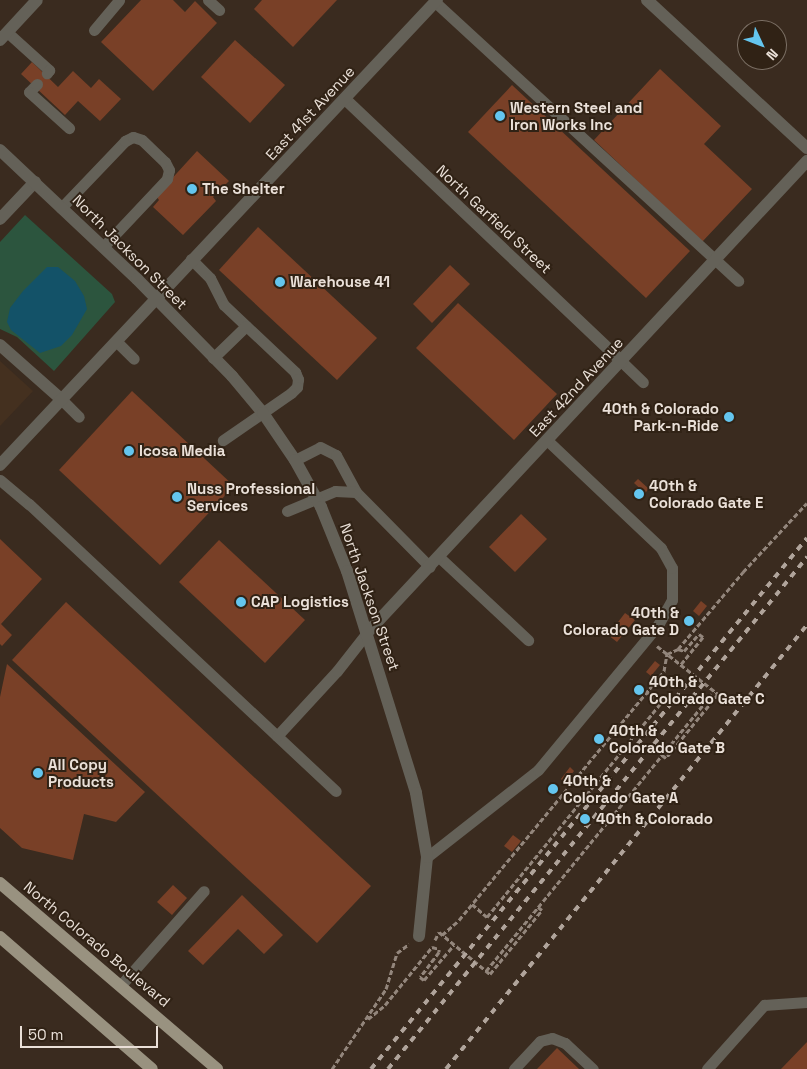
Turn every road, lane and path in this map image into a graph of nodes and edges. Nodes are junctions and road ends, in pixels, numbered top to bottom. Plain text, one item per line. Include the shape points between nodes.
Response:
1 (37, 0) edge
2 (119, 0) edge
3 (208, 0) edge
4 (647, 0) edge
5 (436, 1) edge
6 (219, 10) dead end
7 (94, 30) dead end
8 (4, 36) edge
9 (47, 73) dead end
10 (37, 84) dead end
11 (345, 99) junction
12 (69, 128) dead end
13 (807, 148) edge
14 (0, 150) edge
15 (807, 161) edge
16 (35, 182) junction
17 (61, 208) junction
18 (0, 219) edge
19 (103, 247) junction
20 (191, 259) junction
21 (716, 261) junction
22 (738, 281) dead end
23 (156, 299) junction
24 (246, 326) junction
25 (116, 341) junction
26 (0, 345) edge
27 (134, 358) dead end
28 (213, 358) junction
29 (622, 362) junction
30 (644, 382) dead end
31 (61, 399) junction
32 (262, 413) junction
33 (78, 417) dead end
34 (223, 440) dead end
35 (548, 441) junction
36 (295, 460) junction
37 (0, 465) edge
38 (0, 480) edge
39 (356, 492) junction
40 (316, 497) junction
41 (807, 503) edge
42 (287, 511) dead end
43 (439, 556) junction
44 (430, 567) junction
45 (366, 634) junction
46 (528, 640) dead end
47 (678, 649) junction
48 (670, 657) dead end
49 (681, 664) junction
50 (647, 692) junction
51 (277, 736) junction
52 (336, 791) dead end
53 (427, 857) junction
54 (0, 883) edge
55 (204, 891) dead end
56 (472, 904) junction
57 (419, 936) joint
58 (0, 937) edge
59 (454, 945) junction
60 (121, 985) junction
61 (807, 1002) edge
62 (368, 1019) junction
63 (152, 1069) edge
64 (218, 1069) edge
65 (332, 1069) edge
66 (514, 1069) edge
67 (593, 1069) edge
68 (706, 1069) edge

1 - 8 street
2 - 7 lane
3 - 6 lane
4 - 13 street
5 - 11 street, East 41st Avenue
5 - 21 lane
8 - 9 lane via 49,70
10 - 12 lane via 30,92
11 - 20 street, East 41st Avenue
11 - 29 street, North Garfield Street
14 - 16 street, North Jackson Street
15 - 21 street, East 42nd Avenue
16 - 17 street, North Jackson Street
16 - 18 street
17 - 19 street, North Jackson Street
17 - 19 lane via 125,140 133,137 142,140 154,151 169,170 166,179
19 - 23 street, North Jackson Street
20 - 23 street, East 41st Avenue
20 - 24 lane via 210,278 224,305
21 - 22 lane
21 - 29 street, East 42nd Avenue
23 - 25 street, East 41st Avenue
23 - 28 street, North Jackson Street
24 - 28 lane
24 - 32 lane via 298,379 297,387
25 - 27 lane
25 - 31 street, East 41st Avenue
26 - 31 street
28 - 32 street, North Jackson Street
29 - 30 lane
29 - 35 street, East 42nd Avenue
31 - 33 lane
31 - 37 street, East 41st Avenue
32 - 34 lane
32 - 36 street, North Jackson Street
35 - 43 street, East 42nd Avenue
35 - 53 lane via 657,543 672,568 672,600 658,625 538,770
36 - 39 lane via 312,450 328,449 336,455
36 - 40 street, North Jackson Street
38 - 51 lane
39 - 40 lane via 335,491
39 - 44 lane
40 - 42 lane
40 - 45 street, North Jackson Street via 344,563
41 - 47 path
43 - 44 street, East 42nd Avenue
43 - 46 lane
44 - 45 street, East 42nd Avenue
45 - 51 lane
45 - 53 street, North Jackson Street via 416,793
47 - 49 path via 684,651 699,634 703,637
47 - 50 path via 667,654 664,671
48 - 49 path
49 - 59 path via 718,694 666,758 662,755 538,907 542,910 490,974
50 - 56 path
50 - 56 path via 661,703 487,917
51 - 52 lane
53 - 57 street, North Jackson Street
54 - 60 main road, North Colorado Boulevard
55 - 60 lane
56 - 59 path via 440,934
57 - 62 path via 397,953 386,989
58 - 63 main road
59 - 62 path via 424,980 420,976 439,952 432,947 385,1005
60 - 64 main road, North Colorado Boulevard
61 - 68 lane via 764,1005
62 - 65 path
66 - 67 lane via 540,1041 552,1038 565,1043

